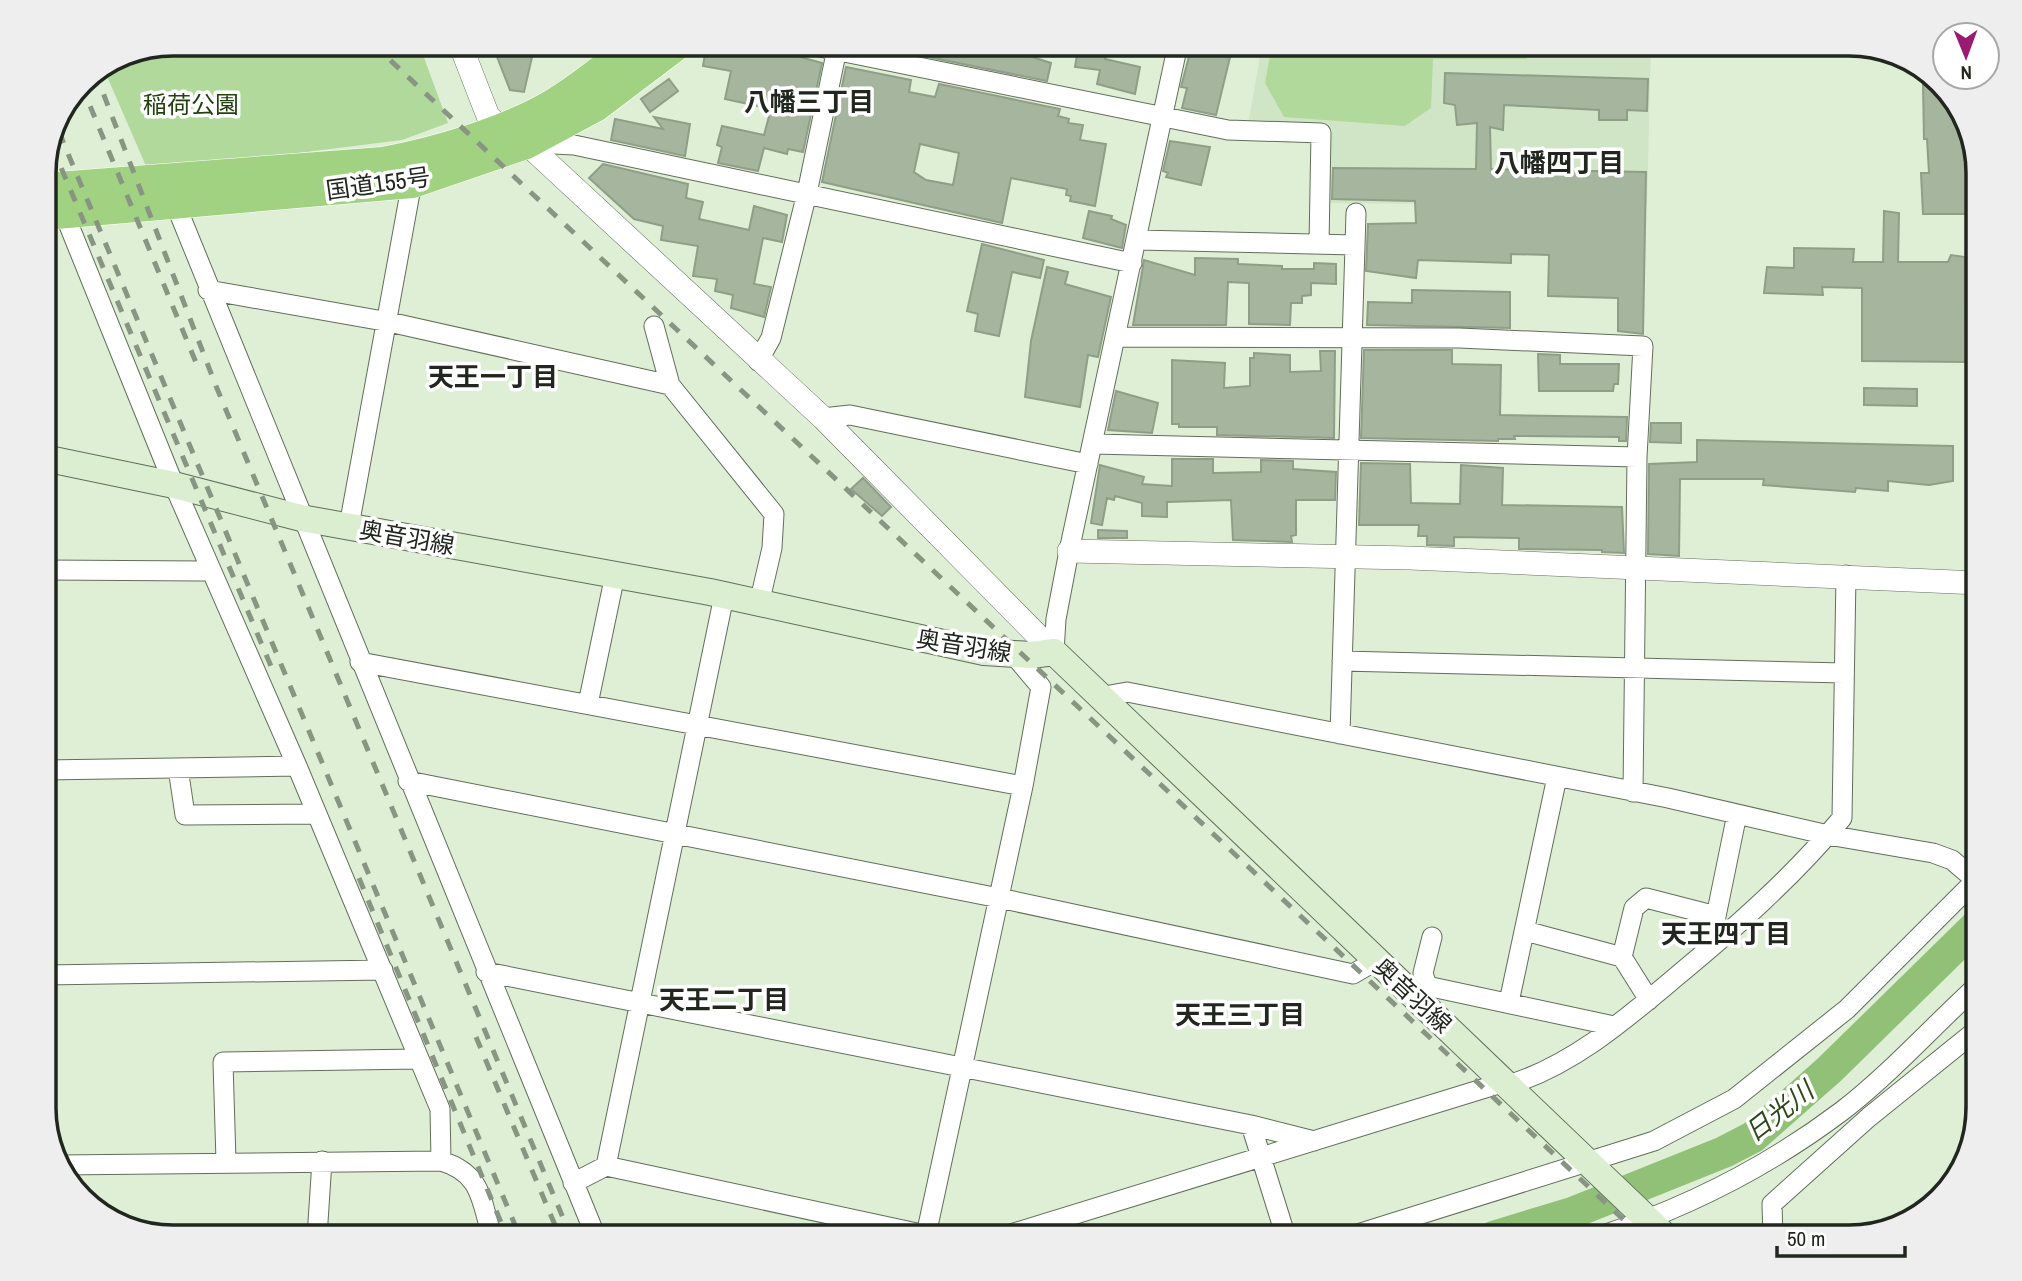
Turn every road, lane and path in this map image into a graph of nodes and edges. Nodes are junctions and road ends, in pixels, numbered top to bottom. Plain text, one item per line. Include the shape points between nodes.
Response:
1 (465, 56) edge
2 (620, 56) edge
3 (661, 56) edge
4 (835, 56) edge
5 (880, 56) edge
6 (1176, 56) edge
7 (1163, 116) junction
8 (513, 135) junction
9 (412, 182) junction
10 (56, 188) edge
11 (807, 194) junction
12 (175, 203) junction
13 (1356, 212) dead end
14 (56, 213) edge
15 (56, 218) edge
16 (1137, 240) junction
17 (1319, 244) junction
18 (1355, 245) junction
19 (1132, 263) junction
20 (208, 289) junction
21 (388, 322) junction
22 (654, 326) dead end
23 (1116, 337) junction
24 (1352, 338) junction
25 (758, 361) junction
26 (670, 385) junction
27 (823, 418) junction
28 (1093, 443) junction
29 (1348, 452) junction
30 (1637, 457) junction
31 (56, 460) edge
32 (1088, 464) junction
33 (174, 485) junction
34 (301, 518) junction
35 (349, 527) junction
36 (1069, 551) junction
37 (1345, 557) junction
38 (209, 565) junction
39 (1637, 566) junction
40 (56, 570) edge
41 (615, 575) junction
42 (1846, 575) junction
43 (1966, 582) edge
44 (724, 596) junction
45 (759, 604) junction
46 (1054, 652) junction
47 (1013, 654) junction
48 (1342, 661) junction
49 (360, 662) junction
50 (1635, 667) junction
51 (1844, 673) junction
52 (1099, 697) junction
53 (588, 704) junction
54 (696, 724) junction
55 (1340, 734) junction
56 (297, 766) junction
57 (177, 768) junction
58 (56, 770) edge
59 (1557, 777) junction
60 (408, 781) junction
61 (1023, 786) junction
62 (1633, 792) junction
63 (316, 814) junction
64 (1737, 814) junction
65 (1828, 835) junction
66 (675, 836) junction
67 (1966, 872) edge
68 (1966, 892) edge
69 (999, 898) junction
70 (1716, 916) junction
71 (1525, 931) junction
72 (1432, 937) dead end
73 (1708, 951) junction
74 (1622, 957) junction
75 (1377, 960) junction
76 (383, 970) junction
77 (486, 972) junction
78 (56, 975) edge
79 (1420, 991) junction
80 (1966, 996) edge
81 (1649, 1000) junction
82 (1509, 1002) junction
83 (641, 1004) junction
84 (1614, 1026) junction
85 (1966, 1038) edge
86 (418, 1059) junction
87 (964, 1069) junction
88 (1506, 1083) junction
89 (1251, 1125) junction
90 (1314, 1141) junction
91 (1261, 1158) junction
92 (226, 1161) junction
93 (322, 1161) junction
94 (441, 1161) junction
95 (1590, 1163) junction
96 (71, 1165) edge
97 (606, 1166) junction
98 (573, 1183) junction
99 (1643, 1217) junction
100 (318, 1225) edge
101 (488, 1225) edge
102 (591, 1225) edge
103 (877, 1225) edge
104 (929, 1225) edge
105 (1040, 1225) edge
106 (1282, 1225) edge
107 (1388, 1225) edge
108 (1625, 1225) edge
109 (1652, 1225) edge
110 (1773, 1225) edge

1 - 8 street via 488,116
2 - 8 highway, 国道155号
3 - 8 highway, 国道155号 via 595,106
4 - 11 street
5 - 7 street
6 - 7 street
7 - 16 street
7 - 17 street via 1228,130 1321,133
8 - 9 highway, 国道155号
8 - 10 highway, 国道155号 via 383,163
8 - 11 street
8 - 25 street
9 - 12 highway, 国道155号
9 - 21 street
11 - 19 street
11 - 25 street via 771,338
12 - 14 highway, 国道155号
12 - 20 street
13 - 18 street
15 - 33 street
16 - 17 street
16 - 19 street
17 - 18 street
18 - 24 street
19 - 23 street
20 - 21 street
20 - 34 street
21 - 26 street
21 - 35 street
22 - 26 street
23 - 24 street
23 - 28 street
24 - 29 street
24 - 30 street via 1643,345
25 - 27 street
26 - 45 street via 774,514 772,548
27 - 32 street via 850,415
27 - 46 street
28 - 29 street
28 - 32 street
29 - 30 street
29 - 37 street
30 - 39 street
31 - 33 main road, 奥音羽線
32 - 36 street
33 - 34 main road, 奥音羽線
33 - 38 street
34 - 35 main road, 奥音羽線
34 - 49 street
35 - 41 main road, 奥音羽線
36 - 37 street
36 - 46 street
37 - 39 street
37 - 48 street
38 - 40 street via 203,571
38 - 56 street
39 - 42 street
39 - 50 street
41 - 44 main road, 奥音羽線
41 - 53 street
42 - 43 street
42 - 51 street
44 - 45 main road, 奥音羽線
44 - 54 street
45 - 47 main road, 奥音羽線 via 984,652
46 - 47 main road, 奥音羽線
46 - 52 main road, 奥音羽線
47 - 61 street via 1041,687
48 - 50 street
48 - 55 street
49 - 53 street
49 - 60 street
50 - 51 street
50 - 62 street
51 - 65 street via 1842,818
52 - 55 street via 1127,692
52 - 75 main road, 奥音羽線
53 - 54 street
54 - 61 street
54 - 66 street
55 - 59 street
56 - 57 street
56 - 63 street
57 - 58 street
57 - 63 street via 185,815
59 - 62 street
59 - 71 street
60 - 66 street
60 - 77 street
61 - 69 street
62 - 64 street
63 - 76 street
64 - 65 street
64 - 70 street
65 - 67 street via 1933,853
65 - 73 street via 1754,912
66 - 69 street
66 - 83 street
68 - 95 street via 1847,1009 1734,1099 1654,1141
69 - 75 street via 1353,974
69 - 87 street
70 - 73 street
70 - 74 street via 1646,898 1634,908
71 - 74 street
71 - 82 street
72 - 79 street
73 - 81 street
74 - 81 street
75 - 79 main road, 奥音羽線
76 - 78 street
76 - 86 street
77 - 83 street
77 - 98 street
79 - 82 street
79 - 88 main road, 奥音羽線
80 - 99 street via 1844,1110 1791,1147 1752,1170
81 - 84 street
82 - 84 street
83 - 87 street
83 - 97 street
84 - 88 street via 1546,1070
85 - 110 street via 1772,1203
86 - 92 street via 223,1062
86 - 94 street via 440,1110
87 - 89 street
87 - 104 street
88 - 90 street
88 - 95 main road, 奥音羽線
89 - 90 street
89 - 91 street
90 - 91 street
91 - 105 street
91 - 106 street
92 - 93 street
92 - 96 street
93 - 94 street
93 - 100 street
94 - 101 street via 460,1166 475,1181
95 - 99 main road, 奥音羽線
95 - 107 street
97 - 98 street
97 - 103 street
98 - 102 street
99 - 108 street
99 - 109 main road, 奥音羽線

